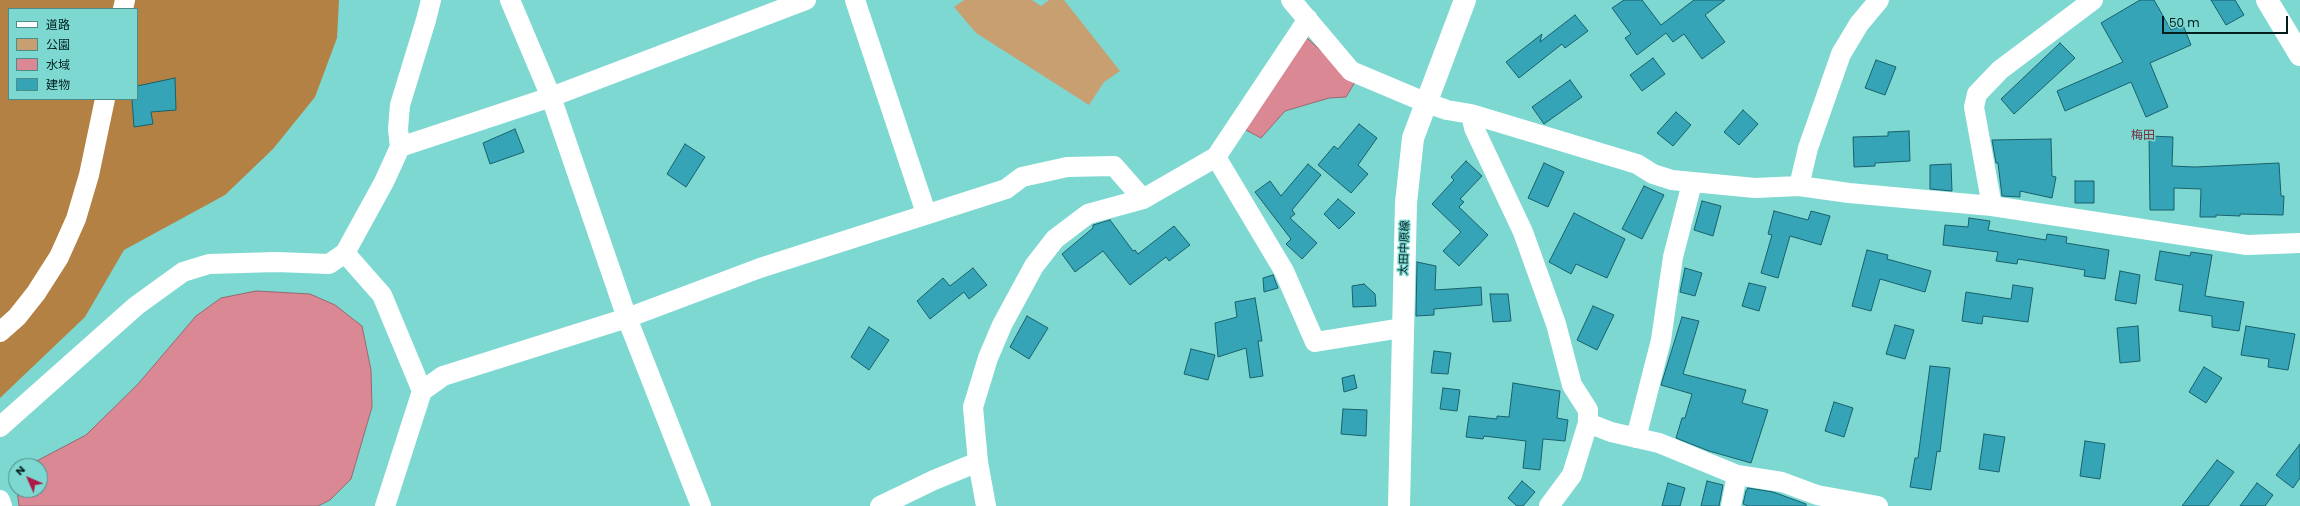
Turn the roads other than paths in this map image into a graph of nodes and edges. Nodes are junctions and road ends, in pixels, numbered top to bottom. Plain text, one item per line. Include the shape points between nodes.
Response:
1 (431, 0) edge
2 (510, 0) edge
3 (806, 0) edge
4 (855, 0) edge
5 (1291, 0) edge
6 (1465, 0) edge
7 (1879, 0) edge
8 (2093, 0) edge
9 (2267, 0) edge
10 (1308, 19) junction
11 (2300, 55) edge
12 (551, 97) junction
13 (106, 100) edge
14 (1427, 103) junction
15 (1471, 114) junction
16 (400, 147) junction
17 (1216, 157) junction
18 (1692, 183) junction
19 (1799, 186) junction
20 (1143, 199) junction
21 (1992, 206) junction
22 (926, 213) junction
23 (2300, 244) edge
24 (345, 252) junction
25 (627, 318) junction
26 (1402, 328) junction
27 (0, 332) edge
28 (422, 391) junction
29 (1588, 423) junction
30 (0, 427) edge
31 (1636, 438) junction
32 (978, 462) junction
33 (1737, 475) junction
34 (0, 500) edge
35 (2, 506) edge
36 (385, 506) edge
37 (701, 506) edge
38 (880, 506) edge
39 (986, 506) edge
40 (1399, 506) edge
41 (1549, 506) edge
42 (1731, 506) edge
43 (1878, 506) edge

1 - 16 street via 400,105
2 - 12 street
3 - 12 street
4 - 22 street
5 - 10 street
6 - 14 main road, 太田中原線
7 - 19 street via 1859,24 1841,54 1808,148
8 - 21 street via 2000,70 1977,94 1975,113
9 - 11 main road
10 - 14 street via 1351,71
10 - 17 street
12 - 16 street
12 - 25 street
13 - 27 street via 76,219 59,256 36,293 17,317
14 - 15 street
14 - 26 main road, 太田中原線 via 1413,138 1406,203
15 - 18 street via 1637,164 1653,174 1672,180
15 - 29 street via 1474,128 1523,232 1556,324 1572,384 1588,410
16 - 24 street via 384,182
17 - 20 street
17 - 26 street via 1284,271 1315,342
18 - 19 street via 1755,188
18 - 31 street via 1674,257 1658,355
19 - 21 street
20 - 22 street via 1114,166 1067,167 1022,177 1006,189
20 - 32 street via 1088,214 1055,239 1034,266 1002,325 988,358 973,407
21 - 23 street via 2247,245
22 - 25 street via 760,268
24 - 28 street via 382,295
24 - 30 street via 329,264 209,264 183,272 136,306
25 - 28 street via 443,376
25 - 37 street
26 - 40 main road, 太田中原線
28 - 36 street
29 - 31 street
29 - 41 street via 1572,475
31 - 33 street via 1659,443
32 - 38 street
32 - 39 street
33 - 42 street
33 - 43 street via 1782,482 1817,495
34 - 35 street

